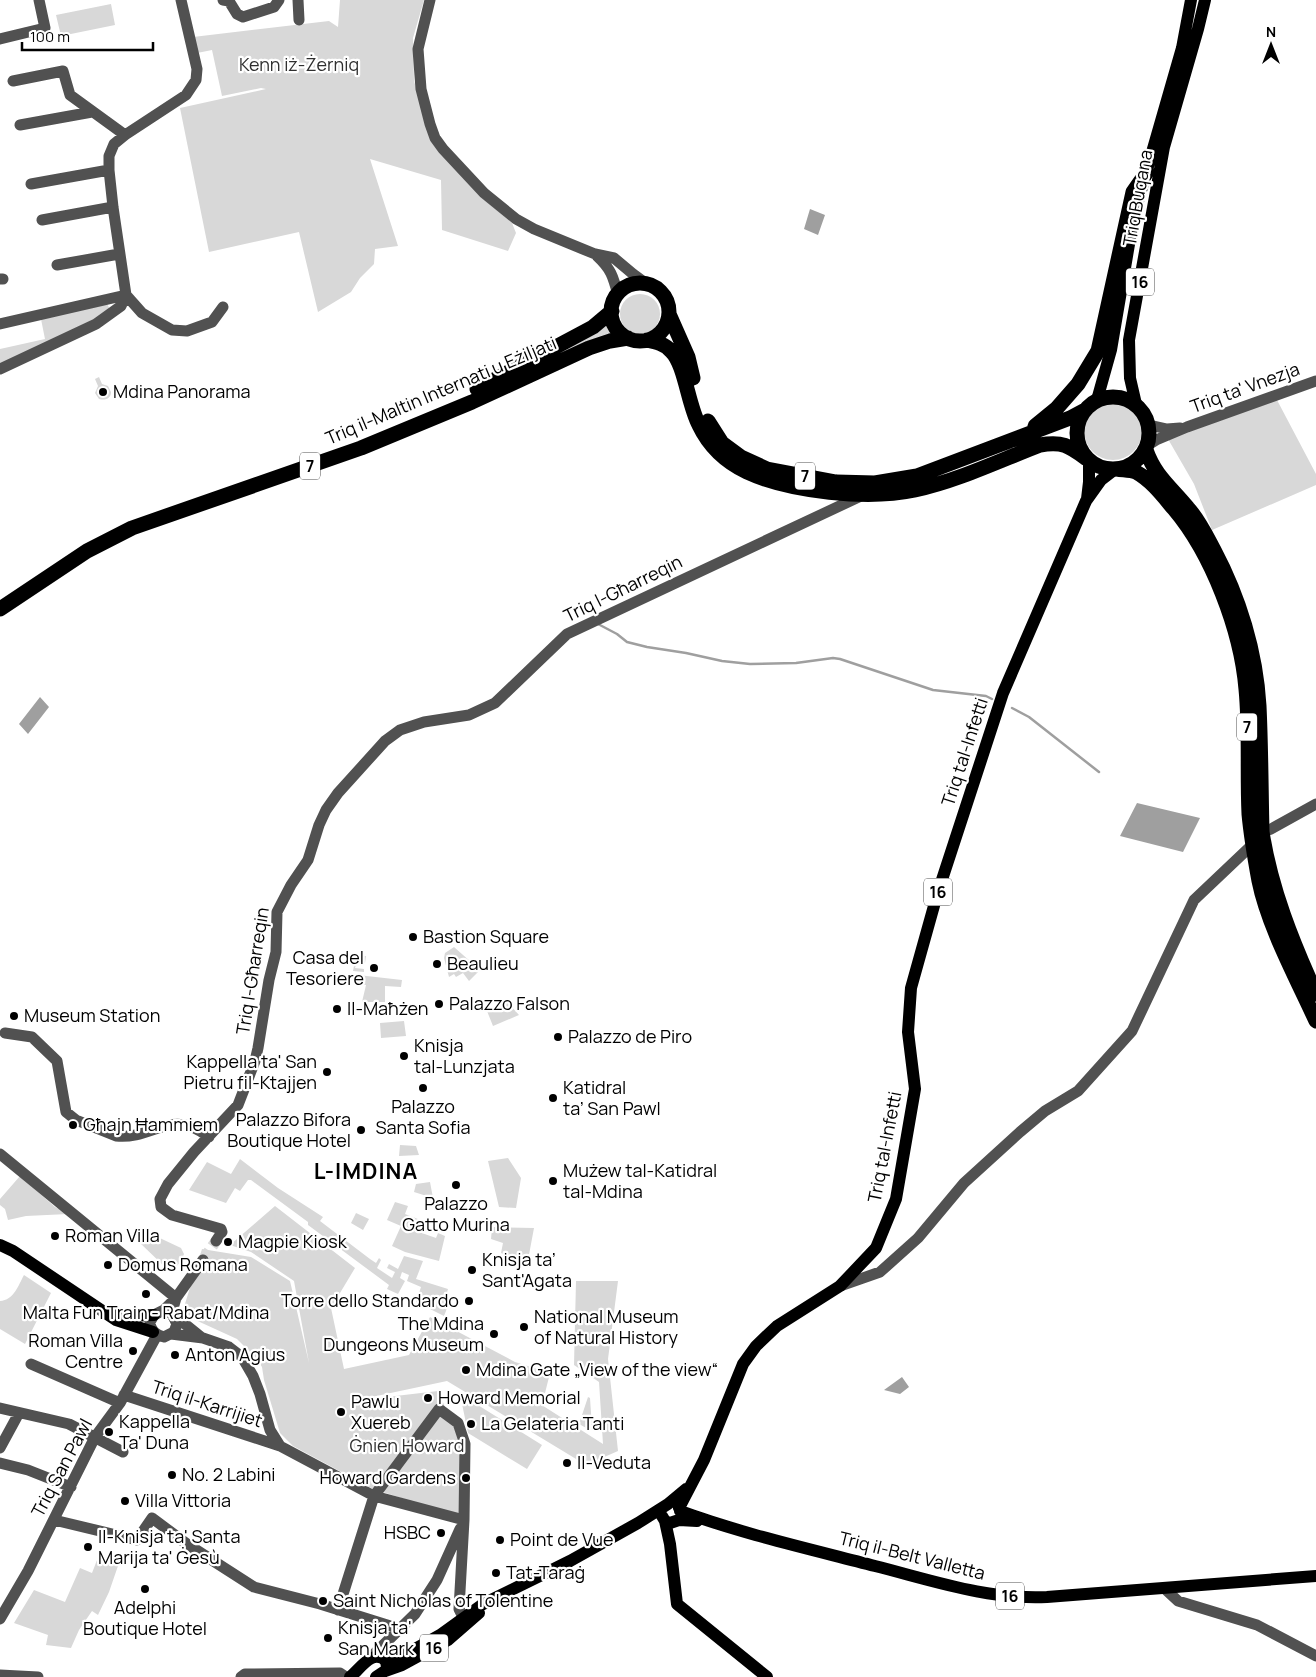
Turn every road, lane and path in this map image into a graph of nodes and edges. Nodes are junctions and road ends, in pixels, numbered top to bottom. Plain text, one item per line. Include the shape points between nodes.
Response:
1 (39, 0) edge
2 (181, 0) edge
3 (224, 0) edge
4 (279, 0) edge
5 (298, 0) edge
6 (430, 0) edge
7 (1191, 0) edge
8 (1205, 0) edge
9 (299, 20) dead end
10 (0, 39) edge
11 (13, 81) dead end
12 (92, 112) junction
13 (20, 125) dead end
14 (125, 135) junction
15 (109, 170) junction
16 (1147, 172) junction
17 (31, 184) dead end
18 (113, 207) junction
19 (42, 220) dead end
20 (119, 254) junction
21 (595, 254) junction
22 (57, 265) dead end
23 (648, 285) junction
24 (126, 295) junction
25 (618, 295) junction
26 (223, 307) dead end
27 (116, 311) junction
28 (612, 311) junction
29 (142, 313) junction
30 (669, 314) junction
31 (0, 324) edge
32 (628, 338) junction
33 (647, 340) junction
34 (0, 369) edge
35 (1316, 381) edge
36 (1136, 404) junction
37 (1091, 405) junction
38 (1149, 425) junction
39 (1187, 427) junction
40 (1027, 434) junction
41 (1147, 447) junction
42 (1088, 460) junction
43 (1116, 470) junction
44 (821, 491) junction
45 (865, 494) junction
46 (1086, 501) junction
47 (821, 515) junction
48 (0, 599) edge
49 (0, 609) edge
50 (1316, 804) edge
51 (1262, 832) junction
52 (1252, 845) junction
53 (1316, 994) edge
54 (1316, 1021) edge
55 (2, 1031) edge
56 (209, 1136) junction
57 (0, 1154) edge
58 (216, 1241) dead end
59 (0, 1245) edge
60 (203, 1260) tunnel mouth
61 (840, 1286) junction
62 (176, 1298) junction
63 (99, 1308) junction
64 (166, 1314) junction
65 (155, 1334) junction
66 (171, 1334) junction
67 (203, 1338) junction
68 (31, 1364) dead end
69 (122, 1399) junction
70 (0, 1408) edge
71 (19, 1413) junction
72 (95, 1437) junction
73 (280, 1446) junction
74 (0, 1448) edge
75 (124, 1452) dead end
76 (0, 1463) edge
77 (71, 1487) junction
78 (374, 1496) junction
79 (671, 1514) junction
80 (54, 1520) junction
81 (464, 1520) junction
82 (1316, 1576) edge
83 (1164, 1588) junction
84 (498, 1597) junction
85 (338, 1610) junction
86 (463, 1617) junction
87 (0, 1619) edge
88 (400, 1629) junction
89 (1316, 1656) edge
90 (369, 1660) junction
91 (381, 1671) edge
92 (0, 1674) edge
93 (38, 1677) edge
94 (241, 1677) edge
95 (346, 1677) edge
96 (350, 1677) edge
97 (767, 1677) edge

1 - 10 street via 45,28
2 - 14 street via 196,80 186,95
3 - 4 street via 229,1 237,14 243,17 274,7
5 - 9 street
6 - 21 street via 418,55 421,89 435,138 484,194 511,215 534,229
7 - 16 main road, Triq Buqana / 16 via 1182,48
8 - 36 main road, Triq Buqana / 16 via 1164,147 1129,340 1130,378
11 - 12 street via 63,71 70,95
12 - 13 street
12 - 14 street
14 - 15 street via 114,144 109,156
15 - 17 street
15 - 18 street
16 - 37 main road, Triq Buqana / 16 via 1134,215 1111,350
16 - 40 highway via 1133,192 1098,351 1078,384
18 - 19 street
18 - 20 street
20 - 22 street
20 - 24 street
21 - 23 street via 614,258
21 - 25 street via 613,274
23 - 25 highway via 631,285
23 - 30 highway, 7 via 666,299
24 - 27 street
24 - 29 street
24 - 31 street
25 - 28 highway, 7
26 - 29 street via 212,322 187,331 172,330
27 - 29 street
27 - 34 street via 96,324
28 - 32 highway via 616,327
28 - 48 highway, Triq il-Maltin Internati u Eżiljati / 7 via 593,327 468,394 355,441 128,522 84,544
30 - 33 highway via 662,330
30 - 40 highway, 7 via 688,357 699,401 712,430 722,443 767,469 836,482 875,483 917,476
32 - 33 highway, 7
32 - 49 highway, Triq il-Maltin Internati u Eżiljati / 7 via 589,348 361,448 132,528 87,551
33 - 44 highway, 7 via 658,342 671,351 680,366 698,424 711,446 724,458 763,478
35 - 39 street, Triq ta' Vnezja
36 - 37 highway, 7 via 1127,399 1107,397
36 - 38 highway
37 - 40 highway, 7 via 1070,418
37 - 42 highway via 1080,419 1077,434 1081,450
38 - 39 street, Triq ta' Vnezja via 1168,429
38 - 41 highway, 7
39 - 41 street, Triq ta' Vnezja
41 - 43 highway via 1134,463
41 - 51 highway, 7 via 1150,463 1158,476 1189,508 1204,531 1222,565 1246,630 1259,705
42 - 43 highway, 7 via 1105,469
42 - 45 highway, 7 via 1064,444 1054,442 925,488
42 - 46 main road, Triq tal-Infetti / 16
43 - 46 main road, Triq tal-Infetti / 16 via 1102,480
43 - 52 highway, 7 via 1134,472 1154,486 1195,537 1217,579 1236,633 1246,689
44 - 45 highway, 7
44 - 47 street via 827,499
45 - 47 street, Triq l-Għarreqin
46 - 61 main road, Triq tal-Infetti / 16 via 1003,693 937,895 911,988 908,1032 915,1088 896,1199 876,1248
47 - 56 street, Triq l-Għarreqin via 567,634 495,703 469,715 424,722 400,730 385,742 326,810 308,860 280,905 276,919 274,962 255,1061 238,1105
50 - 51 street
51 - 53 highway, 7 via 1283,915
52 - 54 highway, 7 via 1272,922
52 - 61 street via 1194,900 1132,1031 1078,1091 1045,1111 964,1183 918,1238 880,1272
55 - 56 street via 32,1037 58,1061 66,1112 76,1120 116,1136 145,1132 173,1123 199,1129
56 - 58 street, Triq l-Għarreqin via 162,1192 160,1203 172,1215 221,1228
57 - 62 street
59 - 63 main road
60 - 62 street
61 - 79 main road, Triq tal-Infetti / 16 via 777,1326 756,1346 743,1364 692,1485
62 - 64 street
63 - 64 main road via 126,1316
63 - 65 main road via 116,1320
64 - 65 street via 150,1326
64 - 66 street via 176,1328
64 - 67 street
65 - 66 street via 164,1337
65 - 69 street, Triq San Pawl
66 - 67 street
67 - 73 street via 229,1347 242,1357 260,1394 270,1430
68 - 69 street, Triq il-Karrijiet
69 - 72 street, Triq San Pawl
69 - 73 street, Triq il-Karrijiet
70 - 71 street
71 - 72 street via 69,1424
71 - 74 street
72 - 75 street
72 - 77 street, Triq San Pawl
73 - 78 street, Triq il-Karrijiet
76 - 77 street
77 - 80 street, Triq San Pawl
78 - 81 street, Triq il-Karrijiet
78 - 81 street via 439,1409 458,1422 465,1444
78 - 85 street
79 - 83 main road, Triq il-Belt Valletta / 16 via 979,1592 1032,1598
79 - 84 main road, 16 via 651,1525 638,1523
79 - 97 main road via 670,1544 677,1604
80 - 85 street via 137,1540 152,1518 254,1587
80 - 87 street, Triq San Pawl
81 - 86 street via 459,1609
81 - 88 street via 437,1580 415,1614
82 - 83 main road, Triq il-Belt Valletta / 16
83 - 89 street via 1178,1601 1257,1625
84 - 86 main road, 16
84 - 91 main road, 16 via 448,1640 402,1665
85 - 88 street
86 - 91 main road, 16
88 - 90 street
90 - 91 main road via 372,1673
90 - 96 main road
92 - 93 street
94 - 95 street via 245,1674 340,1673

